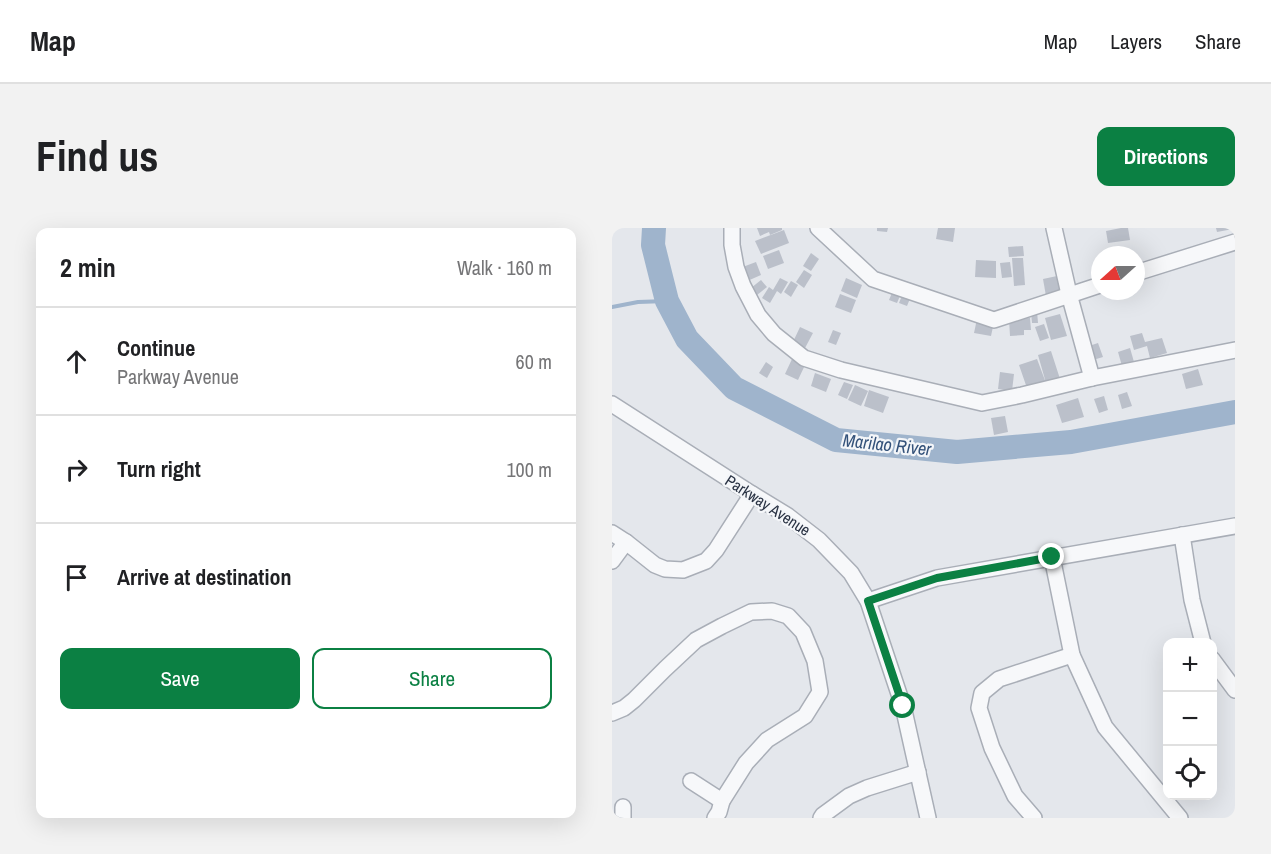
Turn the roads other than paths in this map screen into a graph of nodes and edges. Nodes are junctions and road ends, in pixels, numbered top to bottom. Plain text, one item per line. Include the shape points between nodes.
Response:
1 (732, 228) edge
2 (818, 228) edge
3 (1054, 228) edge
4 (1235, 242) edge
5 (1145, 270) edge
6 (1091, 288) edge
7 (1069, 294) junction
8 (1235, 350) edge
9 (1092, 378) junction
10 (612, 404) edge
11 (752, 494) junction
12 (1235, 526) edge
13 (612, 532) edge
14 (1182, 535) junction
15 (626, 542) junction
16 (1052, 557) junction
17 (612, 561) edge
18 (868, 601) junction
19 (1202, 638) edge
20 (1072, 655) junction
21 (1217, 666) edge
22 (1235, 690) edge
23 (612, 713) edge
24 (918, 772) junction
25 (691, 781) dead end
26 (722, 801) junction
27 (715, 818) edge
28 (821, 818) edge
29 (928, 818) edge
30 (1034, 818) edge
31 (1180, 818) edge

1 - 9 street via 736,267 758,315 804,358 982,403
2 - 7 street via 873,279 994,320
3 - 7 street
4 - 5 street
6 - 7 street
7 - 9 street
8 - 9 street
10 - 11 street, Parkway Avenue
11 - 15 street via 716,550 706,561 692,567 665,569
11 - 18 street, Parkway Avenue via 819,540 852,573
12 - 14 street
13 - 15 street
14 - 16 street
14 - 19 street
15 - 17 street
16 - 18 street via 937,578
16 - 20 street
18 - 24 street, Parkway Avenue via 903,706
20 - 30 street via 999,679 982,693 979,708 992,748 1016,796
20 - 31 street via 1105,727
21 - 22 street
23 - 26 street via 634,700 696,640 751,612 772,611 788,616 803,632 815,661 820,692 805,716 767,740
24 - 28 street via 849,796
24 - 29 street, Parkway Avenue
25 - 26 street
26 - 27 street

